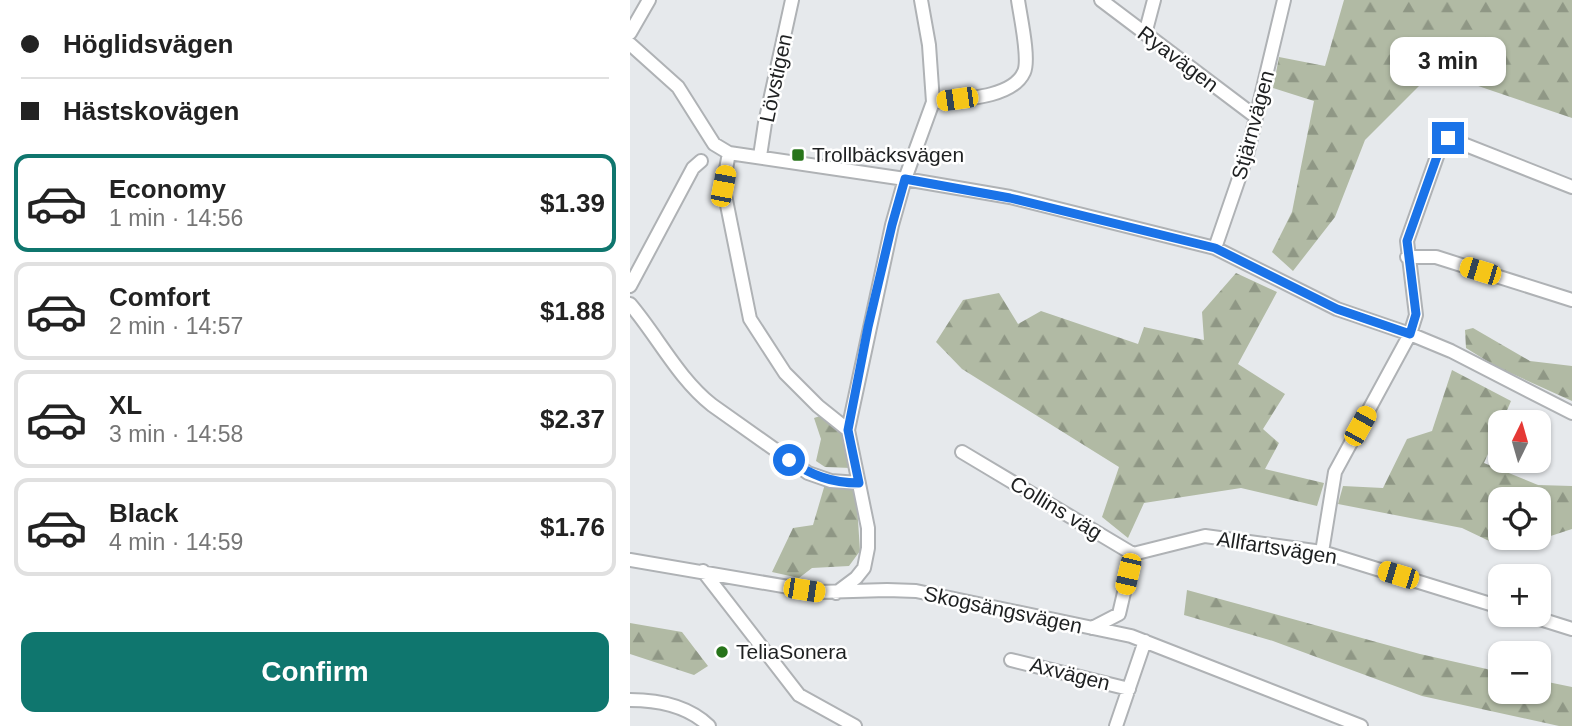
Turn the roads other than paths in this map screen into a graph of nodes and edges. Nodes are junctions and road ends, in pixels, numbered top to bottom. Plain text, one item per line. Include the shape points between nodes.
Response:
1 (649, 0) edge
2 (792, 0) edge
3 (921, 0) edge
4 (1018, 0) edge
5 (1101, 0) edge
6 (1154, 0) edge
7 (1284, 0) edge
8 (630, 33) edge
9 (1145, 34) junction
10 (630, 44) edge
11 (933, 102) junction
12 (1256, 117) junction
13 (729, 153) junction
14 (761, 156) junction
15 (701, 161) dead end
16 (905, 179) junction
17 (1572, 187) edge
18 (1215, 248) junction
19 (1408, 257) junction
20 (630, 286) edge
21 (1572, 300) edge
22 (630, 304) edge
23 (1410, 334) junction
24 (1572, 413) edge
25 (848, 430) junction
26 (962, 452) dead end
27 (859, 483) junction
28 (1322, 552) junction
29 (1133, 554) junction
30 (630, 560) edge
31 (864, 568) junction
32 (703, 571) junction
33 (887, 590) junction
34 (836, 593) junction
35 (1488, 603) edge
36 (1119, 614) junction
37 (1551, 622) edge
38 (1092, 628) junction
39 (1572, 629) edge
40 (1131, 636) junction
41 (1145, 641) junction
42 (1011, 660) dead end
43 (1129, 689) junction
44 (630, 700) edge
45 (1121, 724) edge
46 (709, 726) edge
47 (855, 726) edge
48 (1361, 726) edge

1 - 8 street
2 - 14 street, Lövstigen
3 - 11 street
4 - 11 street via 1025,71 1010,89
5 - 9 street, Ryavägen
6 - 9 street
7 - 12 street, Stjärnvägen
9 - 12 street, Ryavägen
10 - 13 street via 678,87 714,144
11 - 16 street
12 - 18 street, Stjärnvägen
13 - 14 street
13 - 25 street via 723,186 750,319 782,369
14 - 16 street
15 - 20 street via 693,167
16 - 18 street via 1010,198
16 - 25 street
17 - 19 street via 1448,138 1440,148 1407,241
18 - 23 street via 1337,309
19 - 21 street via 1436,257
19 - 23 street via 1416,314
22 - 27 street via 686,379 712,405 808,473
23 - 24 street
23 - 28 street via 1335,472
25 - 27 street
26 - 29 street, Collins väg
27 - 31 street via 868,528
28 - 29 street, Allfartsvägen via 1205,536
28 - 35 street, Allfartsvägen
29 - 36 street
30 - 32 street, Skogsängsvägen
31 - 33 street
31 - 34 street
32 - 34 street, Skogsängsvägen
32 - 47 street via 799,695
33 - 34 street, Skogsängsvägen
33 - 38 street, Skogsängsvägen
36 - 38 street
36 - 40 street
37 - 39 street
38 - 40 street, Skogsängsvägen
40 - 41 street, Skogsängsvägen
41 - 43 street, Axvägen
41 - 48 street, Skogsängsvägen
42 - 43 street, Axvägen
43 - 45 street, Axvägen
44 - 46 street via 656,700 698,715

